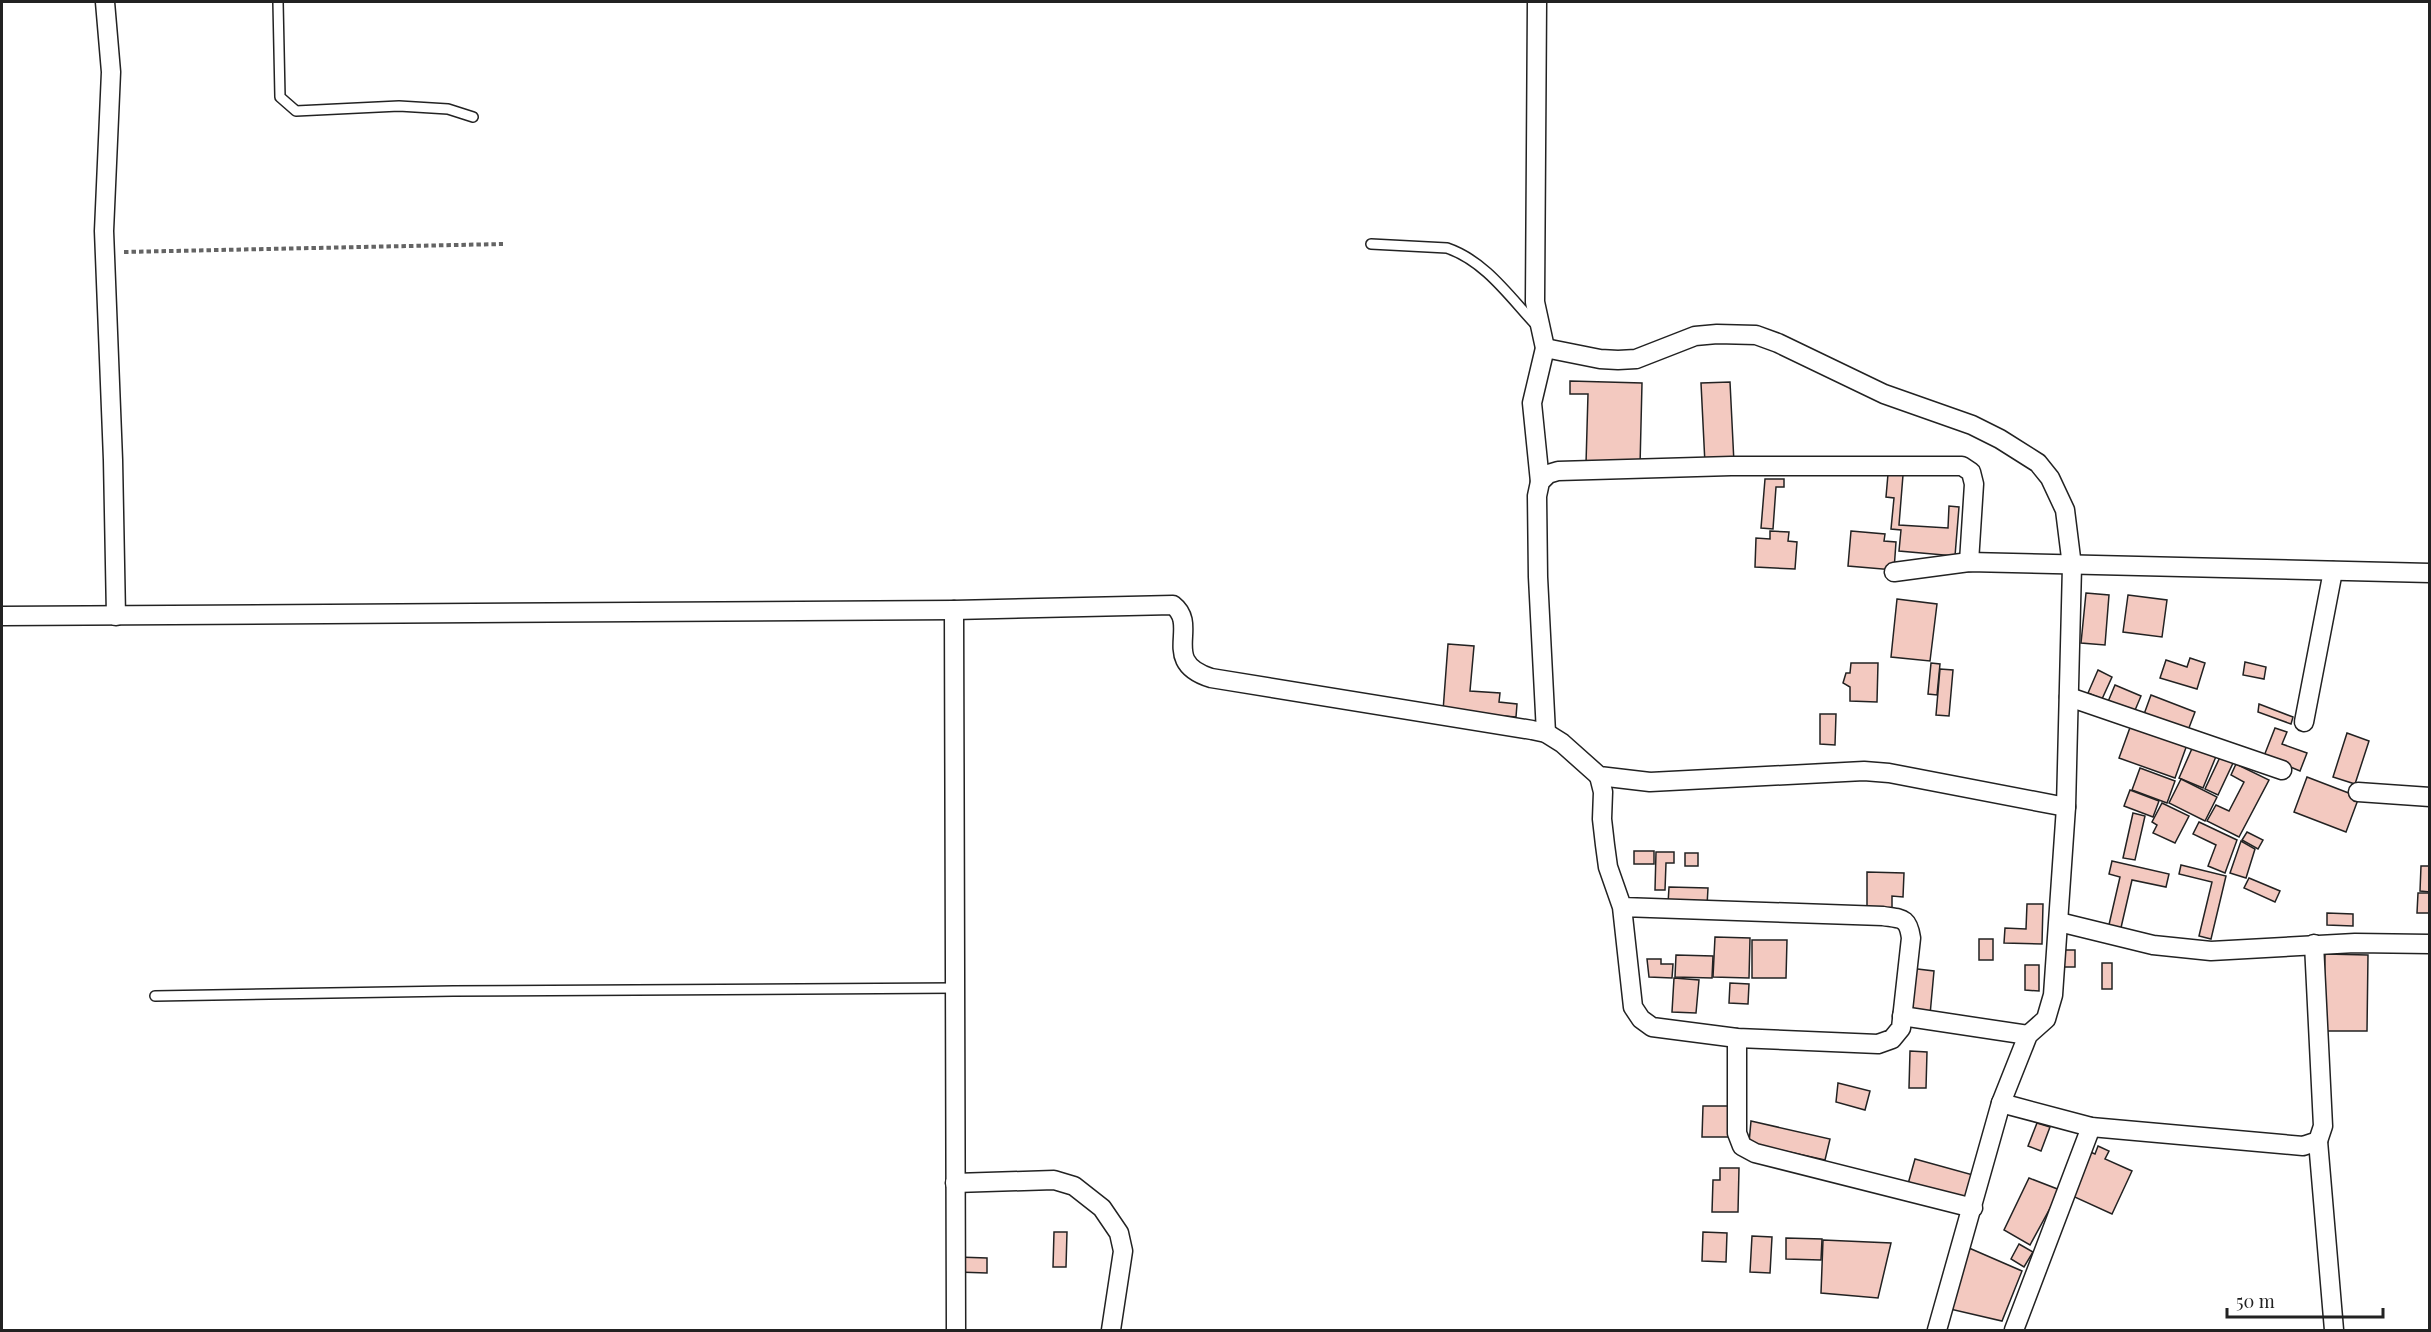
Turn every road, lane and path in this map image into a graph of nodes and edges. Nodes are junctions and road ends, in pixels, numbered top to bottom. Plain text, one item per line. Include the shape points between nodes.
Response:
1 (105, 2) edge
2 (278, 2) edge
3 (1537, 2) edge
4 (473, 117) dead end
5 (503, 244) dead end
6 (1371, 244) dead end
7 (105, 253) junction
8 (1539, 329) junction
9 (1545, 348) junction
10 (1540, 482) junction
11 (1969, 562) junction
12 (2072, 566) junction
13 (2332, 571) junction
14 (1894, 572) dead end
15 (2430, 573) edge
16 (954, 610) junction
17 (2, 616) edge
18 (116, 616) junction
19 (2069, 697) junction
20 (2304, 722) dead end
21 (1546, 733) junction
22 (2282, 770) dead end
23 (1599, 776) junction
24 (2358, 792) dead end
25 (2430, 797) edge
26 (2066, 807) junction
27 (1622, 907) junction
28 (2059, 922) junction
29 (2314, 944) junction
30 (2430, 944) edge
31 (956, 988) junction
32 (155, 996) dead end
33 (1902, 1016) junction
34 (2028, 1035) junction
35 (1737, 1038) junction
36 (2001, 1103) junction
37 (2091, 1128) junction
38 (2318, 1141) junction
39 (955, 1183) junction
40 (1973, 1208) junction
41 (956, 1330) edge
42 (1111, 1330) edge
43 (1937, 1330) edge
44 (2014, 1330) edge
45 (2334, 1330) edge

1 - 7 street via 111,72
2 - 4 lane via 280,97 296,111 399,106 448,108
3 - 8 street via 1535,302
5 - 7 path
6 - 8 lane via 1458,252 1484,268
7 - 18 street
8 - 9 street
9 - 10 street via 1532,403
9 - 12 street via 1618,360 1636,359 1695,336 1756,335 1778,343 1884,394 1972,425 2038,463 2065,510
10 - 11 street via 1558,471 1962,466 1971,472 1974,484
10 - 21 street via 1538,577
11 - 12 street
11 - 14 street
12 - 13 street
12 - 19 street
13 - 15 street
13 - 20 street
16 - 18 street
16 - 21 street via 1173,605 1182,619 1184,658 1197,674
16 - 31 street
17 - 18 street
19 - 22 street
19 - 26 street
21 - 23 street
23 - 26 street via 1650,782 1881,772
23 - 27 street via 1608,867
24 - 25 street
26 - 28 street
27 - 33 street via 1903,919 1910,926 1911,938
27 - 35 street via 1633,1007 1641,1019 1652,1027
28 - 29 street via 2153,945 2211,951
28 - 34 street via 2053,995 2046,1019
29 - 30 street
29 - 38 street via 2323,1126
31 - 32 lane
31 - 39 street
33 - 34 street
33 - 35 street via 1901,1028 1892,1039 1878,1044
34 - 36 street
35 - 40 street via 1737,1133 1742,1146 1755,1153
36 - 37 street
36 - 40 street
37 - 38 street via 2303,1146
37 - 44 street
38 - 45 street
39 - 41 street
39 - 42 street via 1054,1180 1074,1186 1102,1208 1119,1233 1123,1251
40 - 43 street

